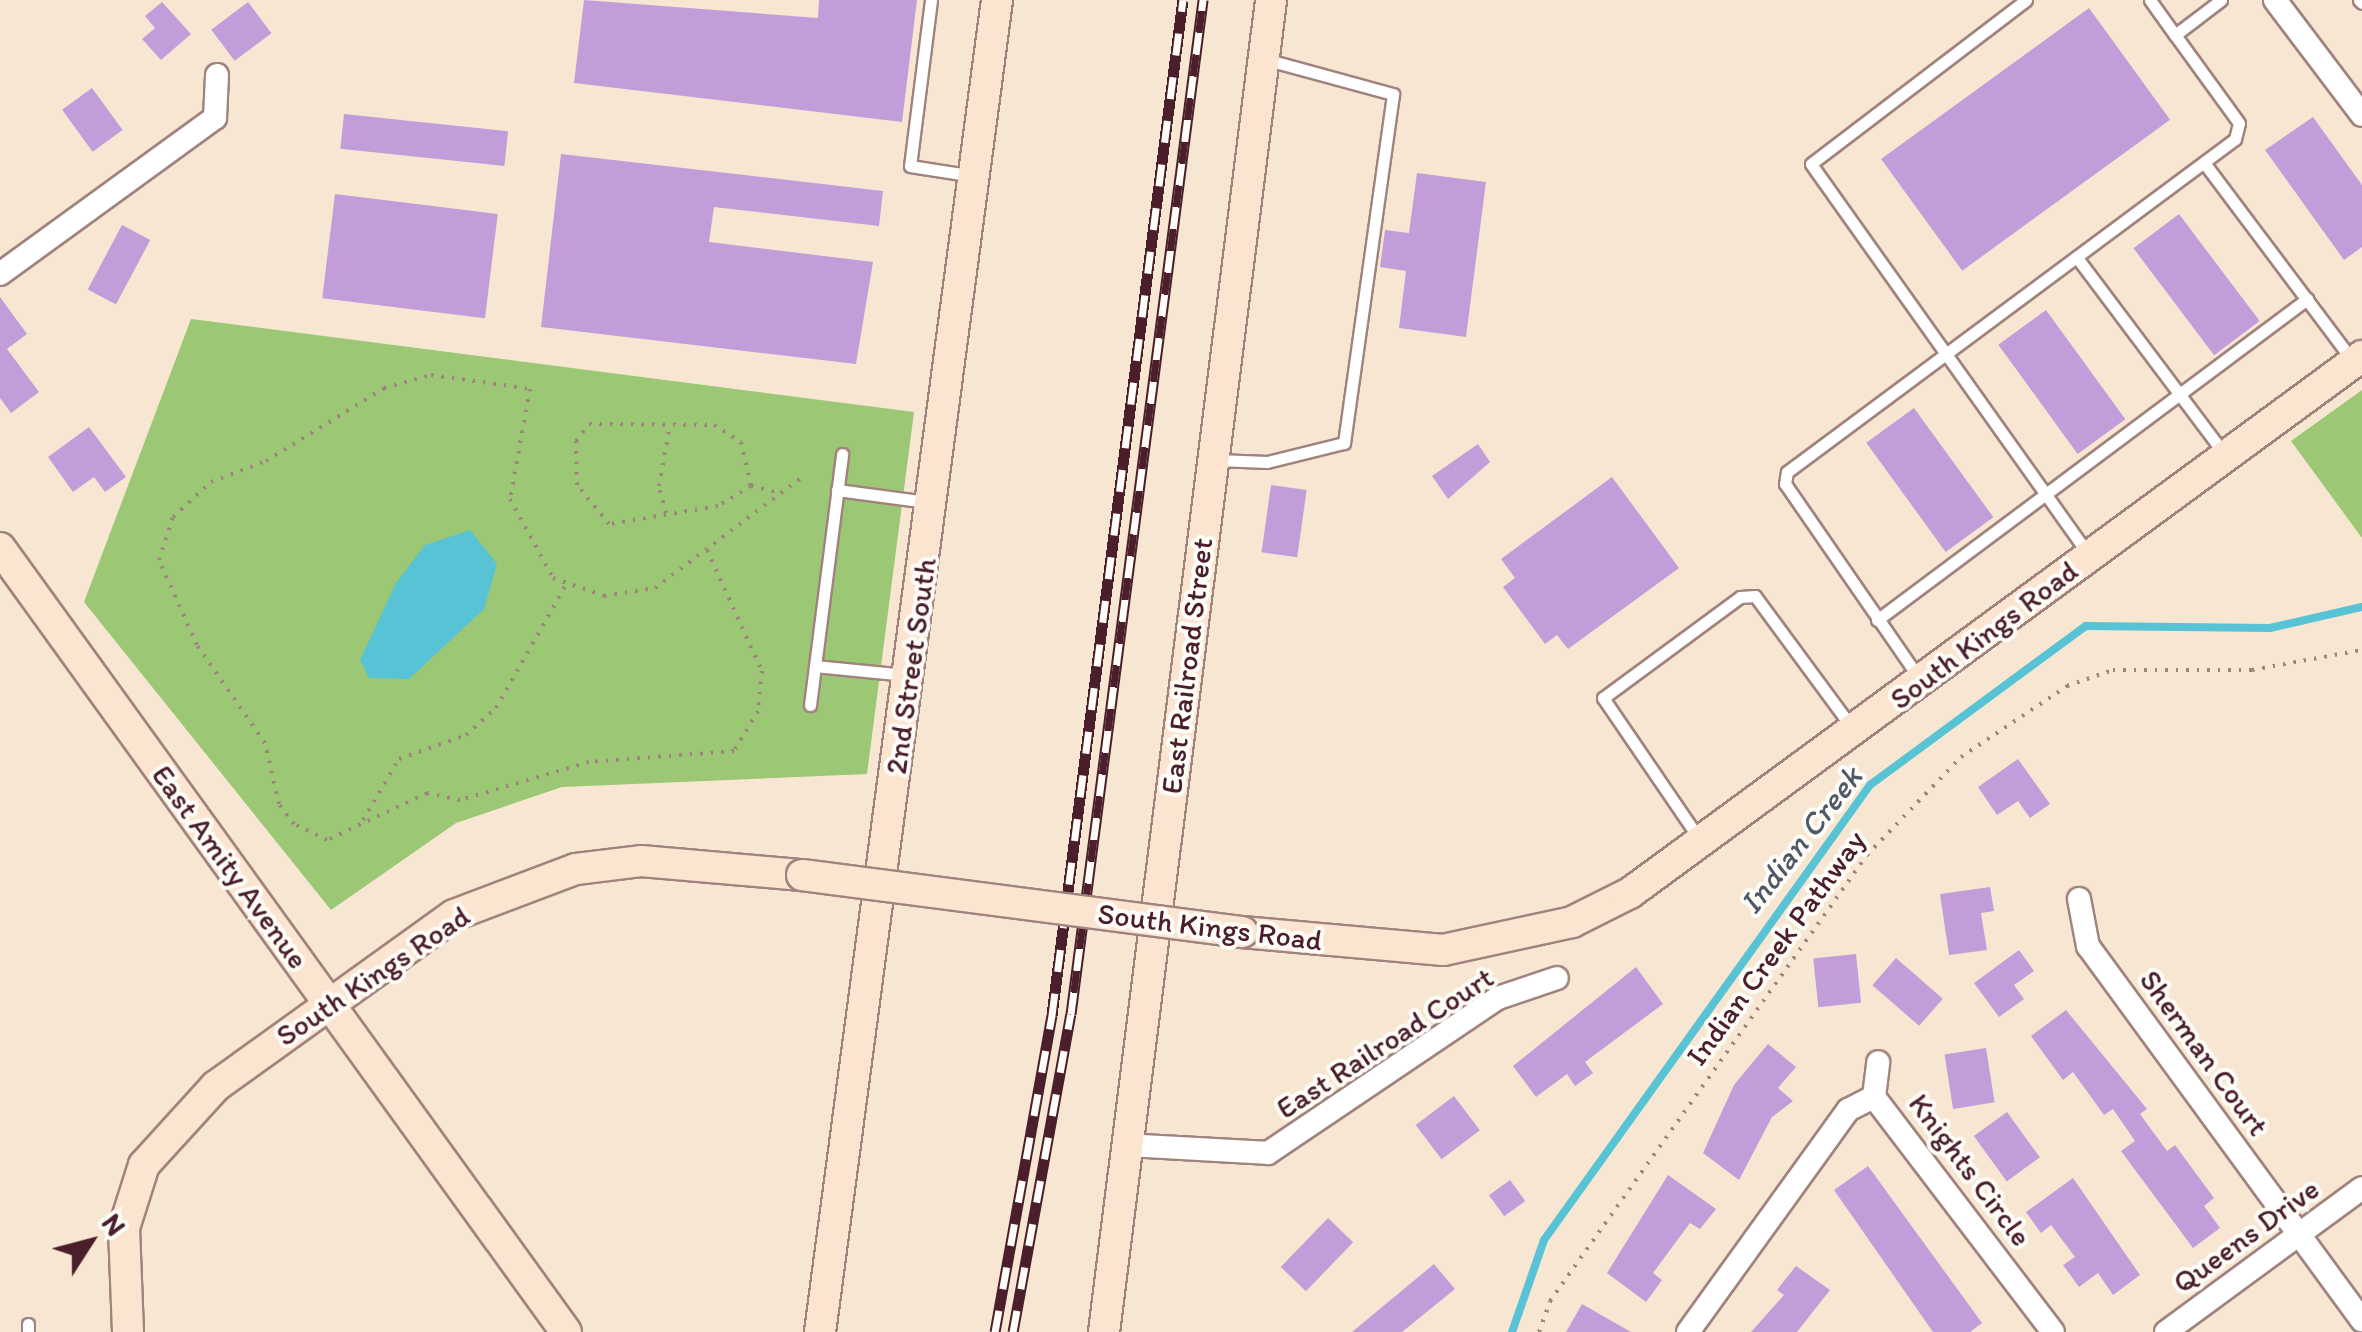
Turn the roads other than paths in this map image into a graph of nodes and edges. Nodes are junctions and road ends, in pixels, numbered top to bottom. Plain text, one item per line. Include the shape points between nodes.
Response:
1 (931, 0) edge
2 (997, 0) edge
3 (1271, 0) edge
4 (2026, 0) edge
5 (2150, 0) edge
6 (2221, 0) edge
7 (2275, 0) edge
8 (2176, 35) junction
9 (1264, 60) junction
10 (217, 76) dead end
11 (2362, 115) edge
12 (2205, 164) junction
13 (975, 177) junction
14 (2078, 260) junction
15 (0, 274) edge
16 (2307, 298) junction
17 (1945, 352) junction
18 (2358, 359) edge
19 (2182, 394) junction
20 (842, 454) dead end
21 (2226, 456) junction
22 (1213, 460) junction
23 (837, 490) junction
24 (2045, 495) junction
25 (933, 503) junction
26 (0, 548) edge
27 (2090, 556) junction
28 (1877, 620) junction
29 (815, 666) junction
30 (910, 675) junction
31 (1922, 682) junction
32 (810, 706) dead end
33 (1856, 732) junction
34 (1702, 843) junction
35 (2079, 899) dead end
36 (1557, 978) dead end
37 (330, 1004) junction
38 (1878, 1062) dead end
39 (1874, 1097) junction
40 (1126, 1145) junction
41 (2362, 1188) edge
42 (2299, 1234) junction
43 (2362, 1321) edge
44 (128, 1332) edge
45 (566, 1332) edge
46 (820, 1332) edge
47 (1104, 1332) edge
48 (1688, 1332) edge
49 (2053, 1332) edge
50 (2166, 1332) edge

1 - 13 lane via 910,166
2 - 13 main road, 2nd Street South
3 - 9 main road, East Railroad Street
4 - 17 lane via 1811,164
5 - 8 lane
6 - 8 lane
7 - 11 street
8 - 12 lane via 2239,122 2235,139
9 - 22 main road, East Railroad Street
9 - 22 lane via 1394,94 1344,443 1267,462
10 - 15 street via 215,118
12 - 14 lane
12 - 16 lane
13 - 25 main road, 2nd Street South
14 - 17 lane
14 - 19 lane
16 - 18 lane
16 - 19 lane
17 - 24 lane
17 - 28 lane via 1787,472 1785,484
18 - 21 main road, South Kings Road
19 - 21 lane
19 - 24 lane
20 - 23 lane
21 - 27 main road, South Kings Road
22 - 40 main road, East Railroad Street
23 - 25 lane
23 - 29 lane
24 - 27 lane
24 - 28 lane
25 - 30 main road, 2nd Street South
26 - 37 main road, East Amity Avenue
27 - 31 main road, South Kings Road
28 - 31 lane
29 - 30 lane
29 - 32 lane
30 - 46 main road, 2nd Street South
31 - 33 main road, South Kings Road
33 - 34 main road, South Kings Road
33 - 34 lane via 1755,596 1740,597 1602,708
34 - 37 main road, South Kings Road, bridge via 1630,894 1504,942 1374,949 802,875 641,861 576,869 454,916
35 - 42 street, Sherman Court via 2088,946
36 - 40 street, East Railroad Court via 1498,998 1268,1153
37 - 44 main road, South Kings Road via 216,1086 144,1165 124,1228
37 - 45 main road, East Amity Avenue
38 - 39 street
39 - 48 street, Knights Circle via 1848,1110
39 - 49 street, Knights Circle
40 - 47 main road, East Railroad Street
41 - 42 street, Queens Drive
42 - 43 street, Sherman Court
42 - 50 street, Queens Drive

